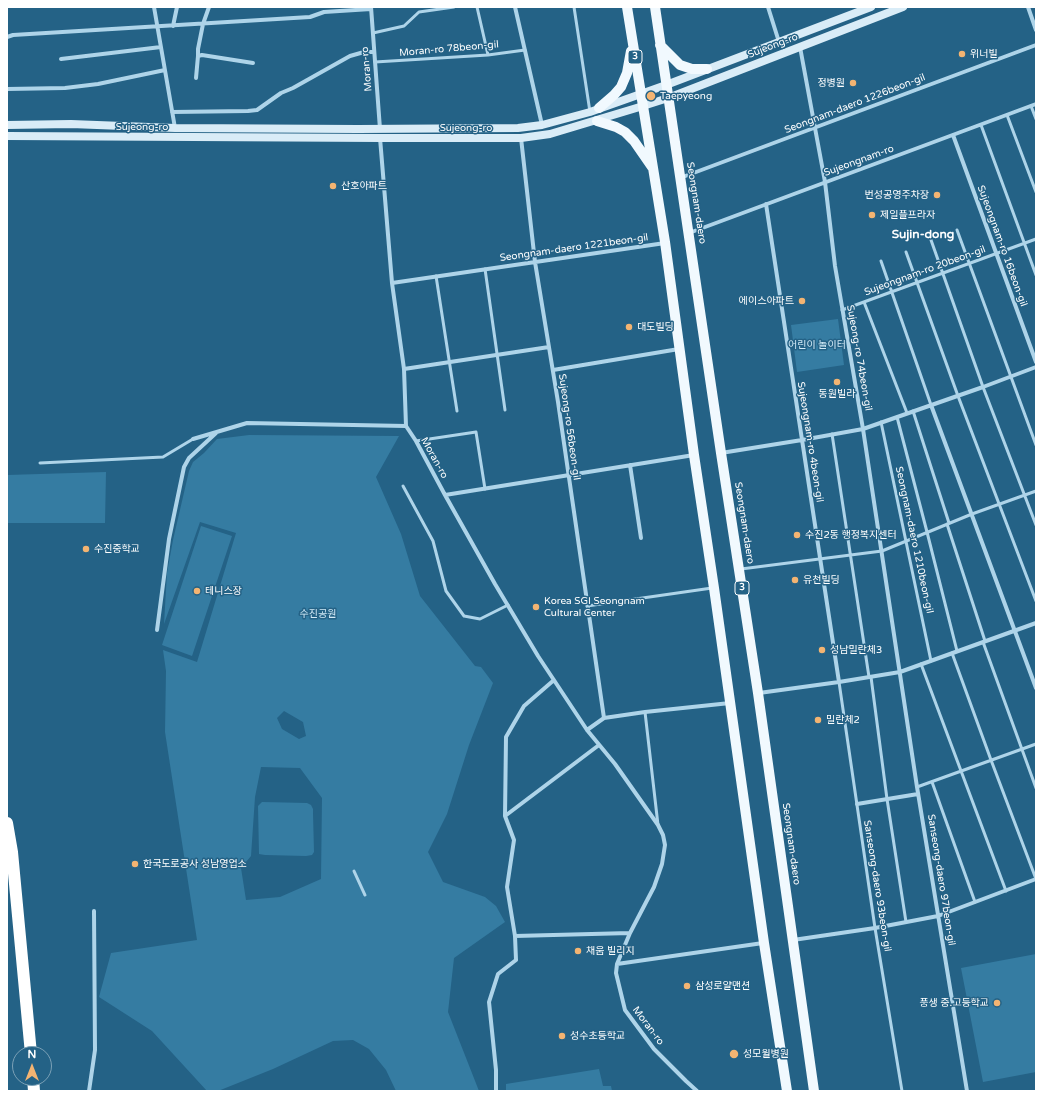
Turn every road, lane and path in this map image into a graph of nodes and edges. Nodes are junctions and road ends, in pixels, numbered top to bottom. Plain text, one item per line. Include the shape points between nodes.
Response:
1 (154, 7) edge
2 (177, 7) edge
3 (208, 7) edge
4 (454, 7) edge
5 (477, 7) edge
6 (515, 7) edge
7 (574, 7) edge
8 (627, 7) edge
9 (655, 7) edge
10 (768, 7) edge
11 (871, 7) edge
12 (903, 7) edge
13 (1028, 7) edge
14 (371, 8) edge
15 (203, 24) junction
16 (173, 26) junction
17 (157, 27) junction
18 (1036, 30) edge
19 (373, 33) junction
20 (7, 37) edge
21 (780, 42) junction
22 (633, 44) junction
23 (660, 45) junction
24 (1036, 45) edge
25 (161, 47) junction
26 (800, 47) junction
27 (525, 50) junction
28 (374, 52) junction
29 (488, 55) junction
30 (198, 56) junction
31 (61, 59) dead end
32 (375, 62) junction
33 (253, 63) dead end
34 (707, 69) junction
35 (165, 70) junction
36 (196, 78) dead end
37 (666, 85) junction
38 (7, 89) edge
39 (641, 93) junction
40 (668, 98) junction
41 (1036, 104) edge
42 (643, 106) junction
43 (1031, 106) junction
44 (594, 110) junction
45 (172, 112) junction
46 (1008, 115) junction
47 (1036, 119) edge
48 (597, 121) junction
49 (7, 125) edge
50 (542, 125) junction
51 (981, 125) junction
52 (175, 128) junction
53 (814, 128) junction
54 (380, 130) junction
55 (953, 135) junction
56 (7, 136) edge
57 (380, 138) junction
58 (521, 138) junction
59 (654, 169) junction
60 (680, 179) junction
61 (825, 182) junction
62 (1036, 192) edge
63 (766, 204) junction
64 (957, 230) dead end
65 (688, 233) junction
66 (1036, 239) edge
67 (931, 240) dead end
68 (665, 242) junction
69 (1024, 243) junction
70 (906, 252) dead end
71 (996, 253) junction
72 (881, 261) dead end
73 (535, 262) junction
74 (970, 264) junction
75 (485, 269) junction
76 (943, 273) junction
77 (1036, 274) edge
78 (436, 276) junction
79 (917, 282) junction
80 (392, 283) junction
81 (892, 291) junction
82 (864, 302) junction
83 (842, 310) junction
84 (549, 347) junction
85 (680, 349) junction
86 (497, 355) junction
87 (449, 362) junction
88 (1036, 362) edge
89 (1036, 367) edge
90 (404, 369) junction
91 (553, 370) junction
92 (1010, 376) junction
93 (983, 386) junction
94 (958, 396) junction
95 (931, 405) junction
96 (506, 410) dead end
97 (457, 411) dead end
98 (913, 411) junction
99 (907, 413) junction
100 (897, 417) junction
101 (881, 422) junction
102 (406, 426) junction
103 (863, 429) junction
104 (217, 432) junction
105 (832, 434) junction
106 (193, 439) joint
107 (802, 440) junction
108 (416, 441) junction
109 (1036, 444) edge
110 (721, 453) junction
111 (694, 455) junction
112 (40, 463) dead end
113 (630, 465) junction
114 (568, 475) junction
115 (403, 486) dead end
116 (485, 489) junction
117 (1036, 491) edge
118 (445, 495) junction
119 (1025, 495) junction
120 (998, 505) junction
121 (972, 514) junction
122 (948, 524) junction
123 (1036, 525) edge
124 (928, 532) junction
125 (641, 538) dead end
126 (906, 541) junction
127 (882, 551) junction
128 (850, 554) junction
129 (820, 558) junction
130 (739, 569) junction
131 (714, 588) junction
132 (1036, 602) edge
133 (508, 606) junction
134 (587, 606) junction
135 (1036, 623) edge
136 (157, 630) dead end
137 (1015, 630) junction
138 (984, 641) junction
139 (955, 652) junction
140 (930, 661) junction
141 (921, 664) junction
142 (900, 672) junction
143 (870, 677) junction
144 (554, 680) junction
145 (839, 682) junction
146 (1036, 688) edge
147 (758, 693) junction
148 (730, 702) junction
149 (645, 712) junction
150 (604, 718) junction
151 (587, 730) junction
152 (1036, 744) edge
153 (599, 745) junction
154 (1022, 749) junction
155 (991, 760) junction
156 (961, 771) junction
157 (932, 782) junction
158 (917, 787) junction
159 (1036, 788) edge
160 (918, 794) junction
161 (887, 799) junction
162 (857, 804) junction
163 (505, 816) junction
164 (7, 823) edge
165 (658, 825) junction
166 (354, 871) dead end
167 (1036, 879) edge
168 (1006, 890) junction
169 (365, 895) dead end
170 (975, 902) junction
171 (94, 911) dead end
172 (938, 916) junction
173 (906, 922) junction
174 (875, 928) junction
175 (630, 933) junction
176 (515, 936) junction
177 (792, 940) junction
178 (764, 943) junction
179 (617, 964) junction
180 (30, 1046) edge
181 (89, 1091) edge
182 (496, 1091) edge
183 (697, 1091) edge
184 (787, 1091) edge
185 (814, 1091) edge
186 (902, 1091) edge
187 (967, 1091) edge

1 - 17 street
2 - 16 street
3 - 15 street
4 - 19 lane via 419,12 404,26
5 - 29 lane
6 - 27 street
7 - 44 lane
8 - 22 main road, 3
9 - 23 main road, Seongnam-daero / 3
10 - 21 street
11 - 21 main road, Sujeong-ro
12 - 26 main road, Sujeong-ro
13 - 18 street
14 - 15 street via 324,12 310,16
14 - 19 street, Moran-ro
15 - 16 street
15 - 30 street
16 - 17 street
17 - 20 street
17 - 25 street
19 - 28 street, Moran-ro
21 - 34 main road, Sujeong-ro
22 - 39 main road, 3
22 - 44 main road via 627,73 621,87
23 - 34 main road via 680,65 692,69
23 - 37 main road, Seongnam-daero / 3
24 - 53 street, Seongnam-daero 1226beon-gil
25 - 31 street
25 - 35 street
26 - 40 main road, Sujeong-ro
26 - 53 street, Sujeong-ro 74beon-gil
27 - 29 lane, Moran-ro 78beon-gil
27 - 50 street
28 - 32 street, Moran-ro
28 - 45 street via 350,56 281,93 257,110
29 - 32 lane, Moran-ro 78beon-gil
30 - 33 street
30 - 36 street
32 - 54 street, Moran-ro
34 - 37 main road, Sujeong-ro
35 - 38 street via 65,88
35 - 45 street
37 - 39 main road, Sujeong-ro
37 - 40 main road, Seongnam-daero / 3
39 - 42 main road, 3
39 - 44 main road, Sujeong-ro
40 - 42 main road, Sujeong-ro
40 - 60 main road, Seongnam-daero / 3
41 - 43 street, Sujeongnam-ro
42 - 48 main road, Sujeong-ro
42 - 59 main road, 3
43 - 46 street, Sujeongnam-ro
43 - 47 lane
44 - 50 main road, Sujeong-ro
45 - 52 street
46 - 51 street, Sujeongnam-ro
46 - 62 lane
48 - 58 main road, Sujeong-ro via 550,134
48 - 59 main road via 625,132
49 - 52 main road, Sujeong-ro via 71,124
50 - 54 main road, Sujeong-ro via 518,128
51 - 55 street, Sujeongnam-ro
51 - 69 lane
52 - 54 main road, Sujeong-ro
53 - 60 street, Seongnam-daero 1226beon-gil
53 - 61 street, Sujeong-ro 74beon-gil
55 - 61 street, Sujeongnam-ro
55 - 71 street, Sujeongnam-ro 16beon-gil
56 - 57 main road, Sujeong-ro
57 - 58 main road, Sujeong-ro
57 - 80 street
58 - 73 street, Sujeong-ro 56beon-gil
59 - 68 main road, 3
60 - 65 main road, Seongnam-daero / 3
61 - 63 street, Sujeongnam-ro
61 - 83 street, Sujeong-ro 74beon-gil
63 - 65 street, Sujeongnam-ro
63 - 107 street, Sujeongnam-ro 4beon-gil
64 - 74 lane
65 - 110 main road, Seongnam-daero / 3
66 - 69 lane, Sujeongnam-ro 20beon-gil
67 - 76 lane
68 - 73 street, Seongnam-daero 1221beon-gil
68 - 85 main road, 3
69 - 71 lane, Sujeongnam-ro 20beon-gil
69 - 77 lane
70 - 79 lane
71 - 74 lane, Sujeongnam-ro 20beon-gil
71 - 88 street, Sujeongnam-ro 16beon-gil
72 - 81 lane
73 - 75 street, Seongnam-daero 1221beon-gil
73 - 84 street, Sujeong-ro 56beon-gil
74 - 76 lane, Sujeongnam-ro 20beon-gil
74 - 92 lane
75 - 78 street, Seongnam-daero 1221beon-gil
75 - 86 lane
76 - 79 lane, Sujeongnam-ro 20beon-gil
76 - 93 lane
78 - 80 street, Seongnam-daero 1221beon-gil
78 - 87 lane
79 - 81 lane, Sujeongnam-ro 20beon-gil
79 - 94 lane
80 - 90 street
81 - 82 lane, Sujeongnam-ro 20beon-gil
81 - 95 lane
82 - 83 lane, Sujeongnam-ro 20beon-gil
82 - 99 lane
83 - 103 street, Sujeong-ro 74beon-gil
84 - 86 street
84 - 91 street, Sujeong-ro 56beon-gil
85 - 91 street
85 - 111 main road, 3
86 - 87 street
86 - 96 lane
87 - 90 street
87 - 97 lane
89 - 92 street
90 - 102 street
91 - 114 street, Sujeong-ro 56beon-gil
92 - 93 street
92 - 109 lane
93 - 94 street
93 - 119 lane
94 - 95 street
94 - 120 lane
95 - 98 street
95 - 121 street
98 - 99 street
98 - 122 lane
99 - 100 street
100 - 101 street
100 - 124 lane, Seongnam-daero 1210beon-gil
101 - 103 street
101 - 126 lane, Seongnam-daero 1210beon-gil
102 - 104 street via 247,423
102 - 108 street, Moran-ro
103 - 105 street
103 - 127 street, Sujeong-ro 74beon-gil
104 - 106 street
104 - 136 street via 189,458 184,467 168,539
105 - 107 street
105 - 128 lane
106 - 112 lane via 163,457
107 - 110 street
107 - 129 street, Sujeongnam-ro 4beon-gil
108 - 116 lane via 476,432
108 - 118 street, Moran-ro
110 - 130 main road, Seongnam-daero / 3
111 - 113 street
111 - 131 main road, 3
113 - 114 street
113 - 125 street
114 - 116 street
114 - 134 street, Sujeong-ro 56beon-gil
115 - 133 lane via 433,541 446,591 464,616 480,619
116 - 118 street
117 - 119 lane
118 - 133 street, Moran-ro
119 - 120 lane
119 - 123 lane
120 - 121 lane
120 - 132 lane
121 - 122 lane
121 - 137 street
122 - 124 lane
122 - 138 lane
124 - 126 lane
124 - 139 lane, Seongnam-daero 1210beon-gil
126 - 127 lane
126 - 140 lane, Seongnam-daero 1210beon-gil
127 - 128 lane
127 - 142 street, Sujeong-ro 74beon-gil
128 - 129 lane
128 - 143 lane
129 - 130 lane
129 - 145 street, Sujeongnam-ro 4beon-gil
130 - 147 main road, Seongnam-daero / 3
131 - 134 lane
131 - 148 main road, 3
133 - 144 street, Moran-ro
134 - 150 street, Sujeong-ro 56beon-gil
135 - 137 street
137 - 138 street
137 - 146 street
138 - 139 street
138 - 154 lane
139 - 140 street
139 - 155 lane, Seongnam-daero 1210beon-gil
140 - 141 street
141 - 142 street
141 - 156 lane
142 - 143 street
142 - 158 street, Sanseong-daero 97beon-gil
143 - 145 street
143 - 161 lane
144 - 151 street, Moran-ro
144 - 163 street via 524,706 506,737
145 - 147 street
145 - 162 lane, Sanseong-daero 93beon-gil
147 - 177 main road, Seongnam-daero / 3
148 - 149 street
148 - 178 main road, 3
149 - 150 street
149 - 165 lane, Moran-ro
150 - 151 street
151 - 153 street, Moran-ro
152 - 154 lane
153 - 163 street
153 - 165 street, Moran-ro
154 - 155 lane
154 - 159 lane
155 - 156 lane
155 - 167 lane, Seongnam-daero 1210beon-gil
156 - 157 lane
156 - 168 lane
157 - 158 lane
157 - 170 lane
158 - 160 street, Sanseong-daero 97beon-gil
160 - 161 street
160 - 172 street, Sanseong-daero 97beon-gil
161 - 162 street
161 - 173 lane
162 - 174 lane, Sanseong-daero 93beon-gil
163 - 176 street via 514,840 507,887
164 - 180 highway via 13,860
165 - 175 street, Moran-ro via 665,846 662,864 654,887
166 - 169 lane
167 - 168 street
168 - 170 street
170 - 172 street
171 - 181 street via 95,1050
172 - 173 street
172 - 187 street, Sanseong-daero 97beon-gil
173 - 174 street
174 - 177 street
174 - 186 lane, Sanseong-daero 93beon-gil
175 - 176 street
175 - 179 street, Moran-ro
176 - 182 street via 516,960 498,974 489,1002
177 - 185 main road, Seongnam-daero / 3
178 - 179 street
178 - 184 main road, 3
179 - 183 street, Moran-ro via 616,973 625,1010 654,1048

